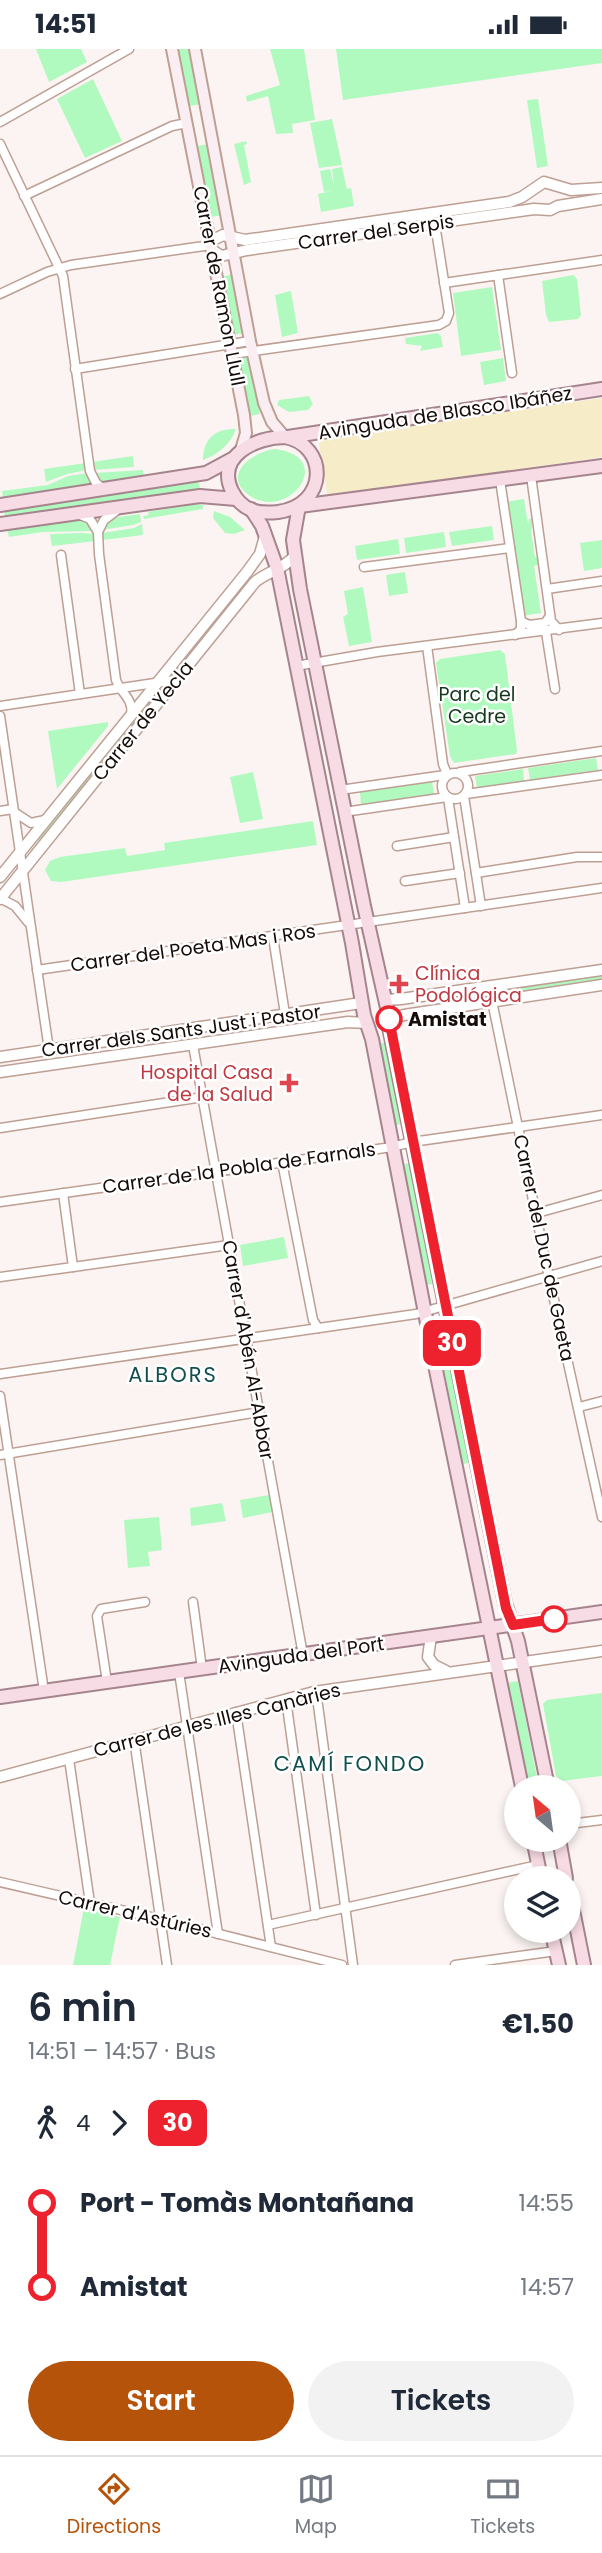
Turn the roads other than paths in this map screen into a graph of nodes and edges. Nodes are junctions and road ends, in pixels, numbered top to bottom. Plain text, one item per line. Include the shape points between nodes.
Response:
1 (129, 49) edge
2 (172, 49) edge
3 (195, 49) edge
4 (209, 118) junction
5 (0, 122) edge
6 (187, 123) junction
7 (0, 144) edge
8 (557, 185) junction
9 (536, 187) junction
10 (602, 188) edge
11 (24, 196) junction
12 (602, 199) edge
13 (558, 206) junction
14 (542, 209) junction
15 (435, 224) junction
16 (230, 235) junction
17 (212, 245) junction
18 (234, 254) junction
19 (602, 260) edge
20 (58, 268) junction
21 (498, 275) junction
22 (444, 283) junction
23 (0, 294) edge
24 (251, 346) junction
25 (232, 350) junction
26 (75, 369) junction
27 (512, 373) dead end
28 (602, 389) edge
29 (286, 437) junction
30 (237, 454) junction
31 (602, 466) edge
32 (531, 475) junction
33 (499, 480) junction
34 (107, 490) junction
35 (236, 499) junction
36 (0, 505) edge
37 (300, 506) junction
38 (119, 508) junction
39 (251, 509) junction
40 (73, 514) junction
41 (0, 524) edge
42 (98, 532) junction
43 (265, 536) junction
44 (510, 548) junction
45 (61, 555) dead end
46 (295, 555) junction
47 (364, 567) dead end
48 (276, 568) junction
49 (602, 581) edge
50 (547, 589) junction
51 (550, 616) junction
52 (521, 621) junction
53 (602, 624) edge
54 (559, 630) junction
55 (546, 632) junction
56 (515, 635) junction
57 (427, 646) junction
58 (315, 662) junction
59 (296, 666) junction
60 (175, 680) junction
61 (157, 682) junction
62 (119, 688) junction
63 (555, 689) dead end
64 (80, 694) junction
65 (0, 706) edge
66 (0, 716) edge
67 (131, 716) junction
68 (602, 751) edge
69 (3, 758) edge
70 (460, 772) junction
71 (446, 775) junction
72 (602, 775) edge
73 (340, 790) junction
74 (321, 793) junction
75 (465, 795) junction
76 (448, 797) junction
77 (0, 811) edge
78 (13, 811) junction
79 (325, 812) junction
80 (344, 812) junction
81 (53, 814) junction
82 (454, 837) junction
83 (397, 846) dead end
84 (20, 852) junction
85 (602, 857) edge
86 (23, 871) junction
87 (460, 873) junction
88 (476, 873) junction
89 (0, 877) edge
90 (405, 881) dead end
91 (602, 888) edge
92 (0, 898) edge
93 (481, 906) junction
94 (465, 908) junction
95 (368, 923) junction
96 (348, 925) junction
97 (32, 931) junction
98 (273, 937) junction
99 (37, 970) junction
100 (602, 970) edge
101 (504, 984) junction
102 (602, 985) edge
103 (384, 998) junction
104 (492, 1001) junction
105 (362, 1002) junction
106 (285, 1014) junction
107 (389, 1020) junction
108 (367, 1024) junction
109 (193, 1045) junction
110 (49, 1050) junction
111 (0, 1057) edge
112 (51, 1065) junction
113 (0, 1072) edge
114 (203, 1097) junction
115 (602, 1115) edge
116 (518, 1126) junction
117 (0, 1128) edge
118 (412, 1142) junction
119 (392, 1147) junction
120 (282, 1162) junction
121 (216, 1171) junction
122 (63, 1193) junction
123 (602, 1195) edge
124 (0, 1202) edge
125 (537, 1213) junction
126 (229, 1245) junction
127 (602, 1261) edge
128 (73, 1267) junction
129 (0, 1277) edge
130 (549, 1277) junction
131 (445, 1307) junction
132 (426, 1312) junction
133 (318, 1328) junction
134 (245, 1339) junction
135 (0, 1374) edge
136 (0, 1396) edge
137 (602, 1402) edge
138 (579, 1407) junction
139 (259, 1412) junction
140 (10, 1454) junction
141 (0, 1455) edge
142 (602, 1517) edge
143 (145, 1602) dead end
144 (193, 1602) dead end
145 (602, 1612) edge
146 (513, 1625) junction
147 (489, 1628) junction
148 (431, 1636) junction
149 (602, 1651) edge
150 (303, 1655) junction
151 (522, 1662) junction
152 (497, 1665) junction
153 (202, 1669) junction
154 (446, 1671) junction
155 (179, 1672) junction
156 (107, 1682) junction
157 (44, 1691) junction
158 (314, 1692) junction
159 (0, 1697) edge
160 (286, 1699) junction
161 (236, 1712) junction
162 (188, 1726) junction
163 (134, 1739) junction
164 (69, 1759) junction
165 (520, 1775) edge
166 (546, 1775) edge
167 (0, 1777) edge
168 (602, 1820) edge
169 (581, 1823) edge
170 (504, 1879) edge
171 (0, 1882) edge
172 (90, 1903) junction
173 (346, 1908) junction
174 (316, 1915) junction
175 (160, 1919) junction
176 (268, 1925) junction
177 (218, 1934) junction
178 (554, 1943) edge
179 (579, 1943) joint
180 (271, 1947) junction
181 (556, 1951) junction
182 (167, 1965) edge
183 (342, 1965) edge
184 (354, 1965) edge
185 (455, 1965) edge
186 (559, 1965) edge
187 (584, 1965) edge

1 - 5 street
2 - 6 main road, Carrer de Ramon Llull
3 - 4 main road, Carrer de Ramon Llull
4 - 6 main road
4 - 16 main road, Carrer de Ramon Llull
6 - 11 street
6 - 17 main road, Carrer de Ramon Llull
7 - 11 street
8 - 9 street via 544,182
8 - 10 street via 571,190
8 - 13 street via 562,193
9 - 14 street via 534,200
9 - 16 street, Carrer del Serpis via 509,202 245,240
11 - 20 street
12 - 13 street
13 - 14 street
14 - 15 street, Carrer del Serpis
15 - 18 street, Carrer del Serpis
15 - 22 street
16 - 17 street, Carrer del Serpis
16 - 18 main road, Carrer de Ramon Llull
17 - 18 street, Carrer del Serpis via 220,256
17 - 20 street, Carrer del Serpis
17 - 25 main road, Carrer de Ramon Llull
18 - 24 main road, Carrer de Ramon Llull
19 - 21 street
20 - 23 street, Carrer del Serpis
20 - 26 street via 63,276
21 - 22 street
21 - 27 street
22 - 24 street via 448,318 439,325
24 - 25 street
24 - 29 main road, Carrer de Ramon Llull via 267,411
25 - 26 street
25 - 30 main road, Carrer de Ramon Llull via 245,422 245,438
26 - 34 street via 92,478
28 - 29 main road, Avinguda de Blasco Ibáñez
29 - 30 main road via 257,441
29 - 37 main road via 309,451 316,472 312,493
30 - 34 main road via 206,473
30 - 35 main road via 228,477
31 - 32 main road
32 - 33 main road
32 - 50 street
33 - 37 main road
33 - 44 street
34 - 36 main road
35 - 38 main road via 200,496
35 - 39 main road
37 - 39 main road via 272,513
37 - 46 main road via 293,540
38 - 40 main road
38 - 42 street
39 - 43 main road
40 - 41 main road
40 - 42 street via 90,519
42 - 62 street
43 - 48 main road
43 - 61 street, Carrer de Yecla via 255,561
44 - 47 street
44 - 52 street
45 - 64 street
46 - 48 street, Carrer de Yecla
46 - 58 main road
48 - 59 main road
48 - 60 street, Carrer de Yecla via 255,582
49 - 50 street
50 - 51 street
51 - 52 street via 545,623
51 - 54 street
52 - 56 street
53 - 54 street
54 - 55 street
55 - 56 street
55 - 63 street
56 - 57 street
57 - 58 street
57 - 71 street
58 - 59 street
58 - 73 main road
59 - 74 main road
60 - 61 street
60 - 86 street, Carrer de Yecla
61 - 62 street
61 - 67 street, Carrer de Yecla
62 - 64 street
62 - 67 street via 128,696
64 - 65 street
66 - 69 street
67 - 81 street, Carrer de Yecla
68 - 70 street
69 - 78 street
70 - 71 street
70 - 75 street via 466,780
71 - 73 street
71 - 76 street via 443,782
72 - 75 street
73 - 74 main road
73 - 80 main road
74 - 79 main road
75 - 76 street
75 - 88 street
76 - 80 street
76 - 82 street
77 - 78 street
78 - 81 street via 34,823
78 - 84 street
79 - 80 main road via 331,816
79 - 96 main road
80 - 95 main road
81 - 84 street, Carrer de Yecla
82 - 83 street
82 - 87 street
84 - 86 street
84 - 89 street, Carrer de Yecla
85 - 88 street
86 - 92 street, Carrer de Yecla
86 - 97 street
87 - 90 street
87 - 94 street
88 - 93 street
91 - 93 street
92 - 97 street via 23,913
93 - 94 street
94 - 95 street
95 - 96 street, Carrer del Poeta Mas i Ros
95 - 103 main road
96 - 98 street, Carrer del Poeta Mas i Ros
96 - 105 main road
97 - 99 street
98 - 99 street, Carrer del Poeta Mas i Ros
98 - 106 street
99 - 110 street
100 - 101 street
101 - 103 street
101 - 104 street via 493,991
102 - 104 street
103 - 105 main road via 373,996
103 - 107 main road
104 - 107 street
104 - 116 street, Carrer del Duc de Gaeta
105 - 106 street, Carrer dels Sants Just i Pastor
105 - 108 main road
106 - 110 street, Carrer dels Sants Just i Pastor
107 - 108 main road via 378,1027
107 - 118 main road
108 - 109 street, Carrer dels Sants Just i Pastor
108 - 119 main road
109 - 112 street, Carrer dels Sants Just i Pastor
109 - 114 street, Carrer d'Abén Al-Abbar
110 - 111 street, Carrer dels Sants Just i Pastor
110 - 112 street
112 - 113 street, Carrer dels Sants Just i Pastor
114 - 117 street
114 - 121 street, Carrer d'Abén Al-Abbar
115 - 116 street, Carrer de la Pobla de Farnals
116 - 118 street, Carrer de la Pobla de Farnals
116 - 125 street, Carrer del Duc de Gaeta
118 - 119 street, Carrer de la Pobla de Farnals
118 - 131 main road
119 - 120 street, Carrer de la Pobla de Farnals
119 - 132 main road
120 - 121 street, Carrer de la Pobla de Farnals
120 - 133 street
121 - 122 street, Carrer de la Pobla de Farnals
121 - 126 street, Carrer d'Abén Al-Abbar
122 - 124 street, Carrer de la Pobla de Farnals
122 - 128 street
123 - 125 street
125 - 130 street, Carrer del Duc de Gaeta
126 - 128 street
126 - 134 street, Carrer d'Abén Al-Abbar
127 - 130 street
128 - 129 street
130 - 131 street
130 - 138 street, Carrer del Duc de Gaeta
131 - 132 street
131 - 146 main road
132 - 133 street
132 - 147 main road
133 - 134 street
134 - 135 street
134 - 139 street, Carrer d'Abén Al-Abbar
136 - 140 street
137 - 138 street
138 - 142 street, Carrer del Duc de Gaeta
139 - 140 street
139 - 150 street, Carrer d'Abén Al-Abbar
140 - 141 street
140 - 157 street
143 - 156 street via 101,1609 97,1616
144 - 153 street
145 - 146 main road, Avinguda del Port
146 - 147 main road, Avinguda del Port
146 - 151 main road
147 - 148 main road, Avinguda del Port
147 - 152 main road
148 - 150 main road, Avinguda del Port
148 - 154 street via 428,1657
149 - 151 street, Carrer de les Illes Canàries
150 - 153 main road, Avinguda del Port
151 - 152 street, Carrer de les Illes Canàries
151 - 166 main road
152 - 154 street, Carrer de les Illes Canàries
152 - 165 main road
153 - 155 main road, Avinguda del Port
154 - 158 street, Carrer de les Illes Canàries
155 - 156 main road, Avinguda del Port
155 - 162 street
156 - 157 main road, Avinguda del Port
157 - 159 main road, Avinguda del Port
158 - 160 street, Carrer de les Illes Canàries
158 - 173 street
160 - 161 street, Carrer de les Illes Canàries
160 - 174 street
161 - 162 street, Carrer de les Illes Canàries
161 - 176 street
162 - 163 street, Carrer de les Illes Canàries
162 - 177 street
163 - 164 street, Carrer de les Illes Canàries
163 - 175 street
164 - 167 street, Carrer de les Illes Canàries
164 - 172 street
168 - 169 street
170 - 173 street
171 - 172 street, Carrer d'Astúries
172 - 175 street, Carrer d'Astúries
173 - 174 street
173 - 184 street
174 - 176 street
175 - 177 street, Carrer d'Astúries
175 - 182 street
176 - 180 street
177 - 180 street, Carrer d'Astúries
178 - 181 main road
179 - 181 main road
179 - 187 main road
180 - 183 street, Carrer d'Astúries
181 - 185 street
181 - 186 main road

